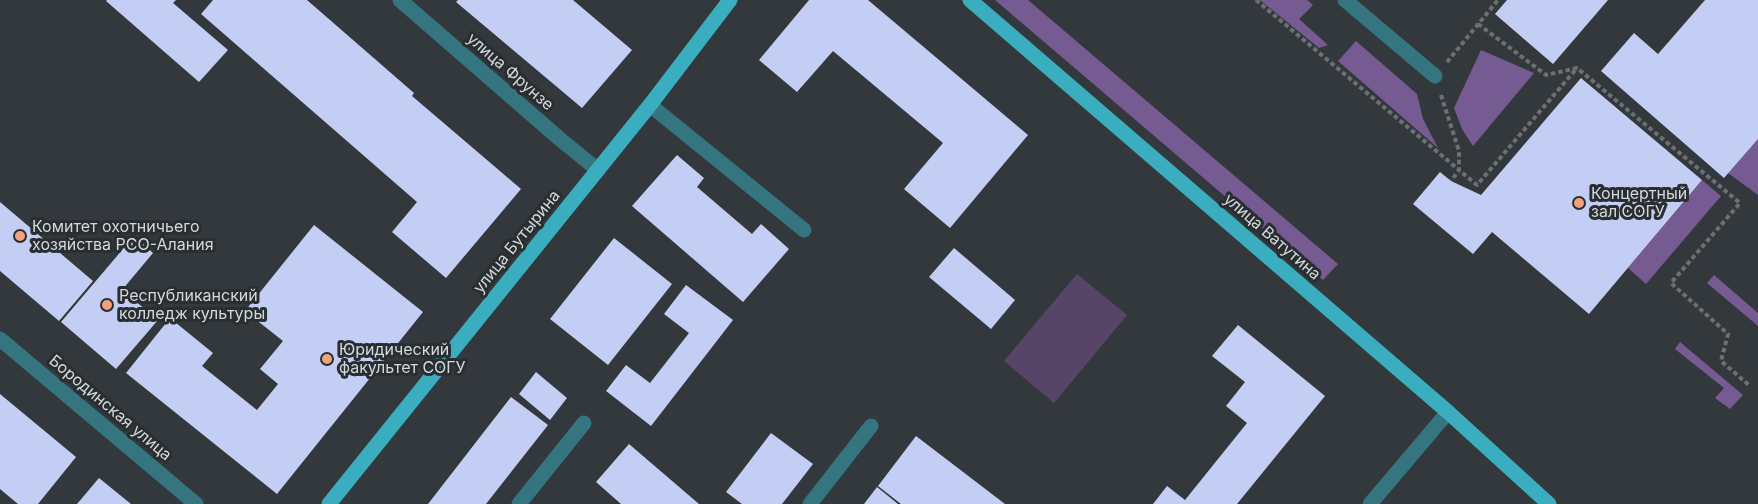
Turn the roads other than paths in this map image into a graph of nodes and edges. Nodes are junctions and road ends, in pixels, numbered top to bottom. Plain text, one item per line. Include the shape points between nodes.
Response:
1 (400, 0) edge
2 (730, 0) edge
3 (970, 0) edge
4 (1345, 0) edge
5 (1436, 76) road end
6 (650, 105) junction
7 (598, 170) junction
8 (804, 230) dead end
9 (0, 339) edge
10 (1448, 412) junction
11 (584, 423) dead end
12 (871, 426) dead end
13 (196, 504) edge
14 (329, 504) edge
15 (519, 504) edge
16 (810, 504) edge
17 (1370, 504) edge
18 (1549, 504) edge

1 - 7 street, улица Фрунзе
2 - 6 main road, улица Бутырина
3 - 10 main road, улица Ватутина
4 - 5 street
6 - 7 main road, улица Бутырина
6 - 8 street
7 - 14 main road, улица Бутырина
9 - 13 street, Бородинская улица
10 - 17 street
10 - 18 main road, улица Ватутина
11 - 15 street
12 - 16 street

